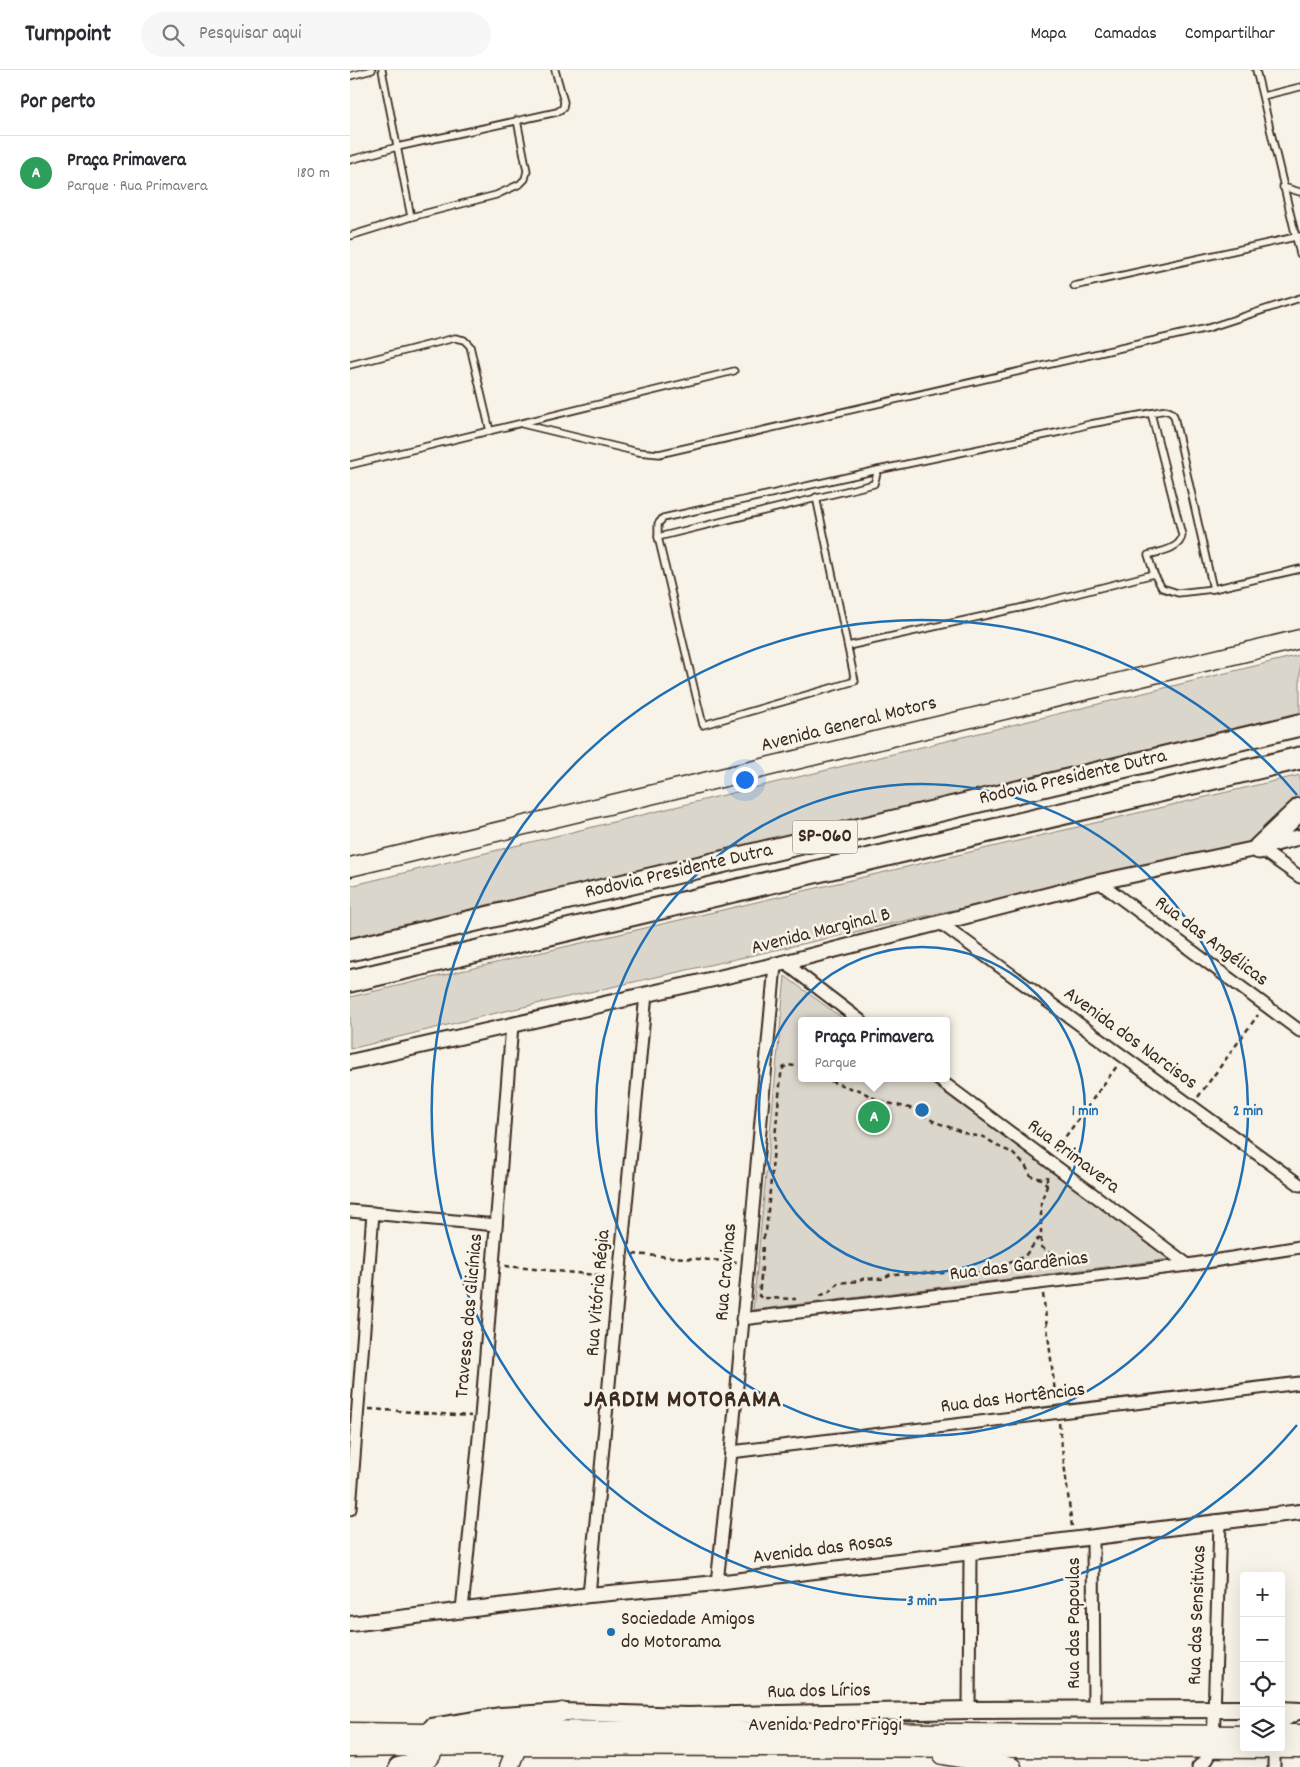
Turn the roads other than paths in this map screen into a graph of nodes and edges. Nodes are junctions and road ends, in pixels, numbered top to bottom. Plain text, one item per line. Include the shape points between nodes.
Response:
1 (372, 70) edge
2 (382, 70) edge
3 (556, 70) edge
4 (1256, 70) edge
5 (350, 76) edge
6 (1300, 87) edge
7 (1263, 96) junction
8 (517, 120) junction
9 (397, 147) junction
10 (350, 160) edge
11 (1283, 187) junction
12 (1300, 192) edge
13 (411, 217) junction
14 (350, 236) edge
15 (1298, 237) edge
16 (1300, 254) edge
17 (1074, 286) dead end
18 (1300, 298) edge
19 (350, 365) edge
20 (734, 371) dead end
21 (1151, 412) junction
22 (522, 424) junction
23 (490, 432) junction
24 (350, 465) edge
25 (878, 470) junction
26 (816, 497) junction
27 (658, 537) junction
28 (1300, 569) edge
29 (1154, 574) junction
30 (1213, 589) junction
31 (1300, 639) edge
32 (848, 646) junction
33 (1300, 725) edge
34 (1300, 758) edge
35 (1300, 810) edge
36 (1300, 837) edge
37 (1259, 848) junction
38 (350, 868) edge
39 (1300, 878) edge
40 (1099, 882) junction
41 (939, 922) junction
42 (350, 950) edge
43 (780, 964) junction
44 (350, 981) edge
45 (646, 994) junction
46 (855, 1017) edge
47 (512, 1025) junction
48 (1300, 1031) edge
49 (350, 1062) edge
50 (942, 1082) edge
51 (1300, 1185) edge
52 (350, 1211) edge
53 (373, 1213) junction
54 (496, 1225) junction
55 (1300, 1247) edge
56 (1188, 1265) junction
57 (742, 1319) junction
58 (1300, 1383) edge
59 (731, 1452) junction
60 (350, 1509) edge
61 (1300, 1512) edge
62 (1220, 1522) junction
63 (1093, 1537) junction
64 (970, 1553) junction
65 (717, 1583) junction
66 (589, 1595) junction
67 (462, 1610) junction
68 (350, 1624) edge
69 (1214, 1708) junction
70 (1094, 1709) junction
71 (1240, 1709) edge
72 (969, 1710) junction
73 (1285, 1710) edge
74 (562, 1712) junction
75 (1300, 1712) edge
76 (1285, 1721) edge
77 (524, 1730) junction
78 (350, 1732) edge
79 (398, 1732) junction
80 (423, 1733) junction
81 (1285, 1734) edge
82 (1300, 1734) edge
83 (1240, 1736) edge
84 (1213, 1741) junction
85 (1240, 1744) edge
86 (434, 1747) junction
87 (516, 1747) junction
88 (919, 1747) junction
89 (350, 1748) edge
90 (1285, 1748) edge
91 (1300, 1748) edge
92 (1274, 1752) edge
93 (398, 1767) edge
94 (509, 1767) edge
95 (1012, 1767) edge
96 (1198, 1767) edge
97 (1274, 1767) edge

1 - 5 lane
2 - 9 lane
3 - 8 lane via 563,108
4 - 7 lane
6 - 7 lane
7 - 11 lane
8 - 9 lane
8 - 13 lane via 527,171 520,184 496,195
9 - 10 lane
9 - 13 lane
11 - 12 lane
11 - 15 lane
13 - 14 lane
15 - 16 lane
15 - 17 lane
18 - 22 lane via 1208,328 659,454 638,452
19 - 23 lane via 455,338 464,340 470,346
20 - 22 lane
21 - 25 lane
21 - 29 lane via 1182,535 1178,545 1148,556
21 - 30 lane via 1168,410 1174,416
22 - 23 lane
23 - 24 lane
25 - 26 lane via 874,484
25 - 27 lane via 663,518 658,524
26 - 27 lane
26 - 32 lane
27 - 32 lane via 702,724 855,681
28 - 30 lane
29 - 30 lane via 1162,588 1178,593
29 - 32 lane via 1034,605
31 - 38 main road, Avenida General Motors
33 - 42 highway, Rodovia Presidente Dutra / SP-060
34 - 44 highway, Rodovia Presidente Dutra / SP-060
35 - 37 highway
36 - 37 street, Avenida Marginal B
37 - 39 street
37 - 40 street, Avenida Marginal B
40 - 41 street, Avenida Marginal B
40 - 48 street, Rua das Angélicas
41 - 43 street, Avenida Marginal B
41 - 51 street, Avenida dos Narcisos
43 - 45 street, Avenida Marginal B
43 - 46 street
43 - 57 street, Rua Cravinas
45 - 47 street, Avenida Marginal B
45 - 66 street, Rua Vitória Régia
47 - 49 street, Avenida Marginal B
47 - 54 street, Travessa das Glicínias
50 - 56 street, Rua Primavera
52 - 53 street
53 - 54 street
53 - 60 street
54 - 67 street, Travessa das Glicínias
55 - 56 street, Rua das Gardênias
56 - 57 street, Rua das Gardênias
57 - 59 street, Rua Cravinas
58 - 59 street, Rua das Hortências
59 - 65 street, Rua Cravinas
61 - 62 street, Avenida das Rosas
62 - 63 street, Avenida das Rosas
62 - 69 street, Rua das Sensitivas
63 - 64 street, Avenida das Rosas
63 - 70 street, Rua das Papoulas
64 - 65 street, Avenida das Rosas
64 - 72 street
65 - 66 street, Avenida das Rosas
66 - 67 street, Avenida das Rosas
67 - 68 street, Avenida das Rosas
69 - 70 main road, Rua dos Lírios
69 - 71 main road, Rua dos Lírios
69 - 84 street, Rua das Sensitivas
70 - 72 main road, Rua dos Lírios
72 - 74 main road, Rua dos Lírios via 687,1716
73 - 75 main road
74 - 77 main road
74 - 79 main road, Rua dos Lírios via 501,1716
75 - 76 street
77 - 80 main road, Avenida Pedro Friggi
77 - 84 main road, Avenida Pedro Friggi
77 - 87 main road
78 - 79 main road, Avenida Pedro Friggi
79 - 80 main road, Avenida Pedro Friggi
80 - 86 main road
81 - 82 main road
83 - 84 main road, Avenida Pedro Friggi
84 - 85 main road, Avenida Pedro Friggi
84 - 88 main road, Avenida Pedro Friggi
84 - 96 street via 1206,1760
86 - 87 main road, Avenida Pedro Friggi
86 - 89 main road, Avenida Pedro Friggi
86 - 93 main road via 429,1758
87 - 88 main road, Avenida Pedro Friggi
87 - 94 main road
88 - 95 main road via 952,1757
90 - 91 main road, Avenida Pedro Friggi
92 - 97 street

